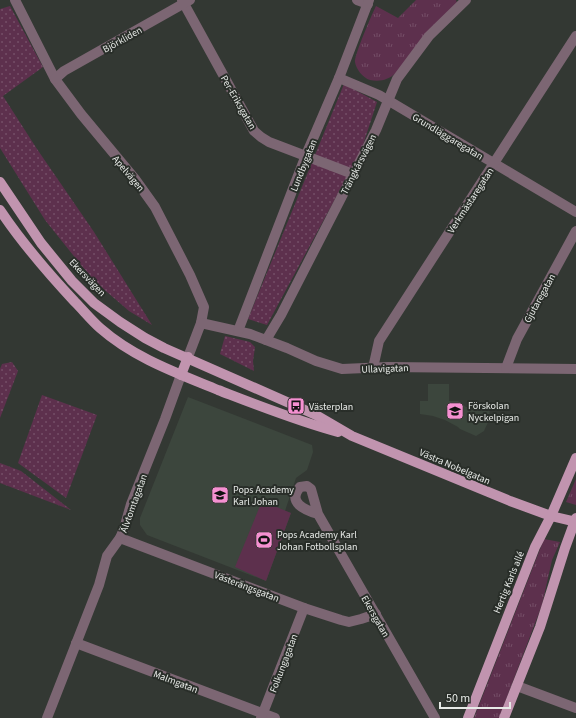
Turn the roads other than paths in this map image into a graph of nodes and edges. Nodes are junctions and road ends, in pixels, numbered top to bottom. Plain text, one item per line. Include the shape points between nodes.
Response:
1 (15, 0) edge
2 (357, 0) edge
3 (466, 0) edge
4 (186, 1) edge
5 (368, 2) edge
6 (576, 36) edge
7 (339, 78) junction
8 (54, 79) junction
9 (388, 100) junction
10 (306, 155) junction
11 (494, 163) junction
12 (353, 174) junction
13 (0, 182) edge
14 (0, 210) edge
15 (576, 212) edge
16 (576, 230) edge
17 (201, 323) junction
18 (238, 331) junction
19 (266, 340) junction
20 (188, 357) junction
21 (373, 368) junction
22 (506, 368) junction
23 (576, 369) edge
24 (181, 375) junction
25 (352, 436) junction
26 (576, 458) edge
27 (318, 514) dead end
28 (551, 516) junction
29 (576, 520) edge
30 (573, 534) edge
31 (120, 538) junction
32 (304, 608) junction
33 (376, 614) junction
34 (76, 643) junction
35 (517, 686) junction
36 (576, 708) edge
37 (262, 716) edge
38 (47, 718) edge
39 (275, 718) edge
40 (435, 718) edge
41 (468, 718) edge
42 (504, 718) edge

1 - 8 street, Apelvägen
2 - 5 street
3 - 9 street, Trängkårsvägen via 418,49 397,79
4 - 8 street, Björkliden
4 - 10 street, Per-Eriksgatan via 254,131 270,142
5 - 7 street, Lundbygatan
6 - 11 street, Verkmästaregatan
7 - 9 street, Grundläggaregatan
7 - 10 street, Lundbygatan
8 - 17 street, Apelvägen via 136,179 155,207 204,307
9 - 11 street, Grundläggaregatan
9 - 12 street, Trängkårsvägen
10 - 12 street, Per-Eriksgatan
10 - 18 street, Lundbygatan
11 - 15 street, Grundläggaregatan
11 - 21 street, Verkmästaregatan via 380,341
12 - 19 street, Trängkårsvägen
13 - 20 main road, Ekersvägen via 41,243 94,303 145,338
14 - 24 main road via 58,283 100,328 128,349 158,366
16 - 22 street, Gjutaregatan via 517,339
17 - 18 street, Ullavigatan
17 - 20 street, Apelvägen
18 - 19 street, Ullavigatan
19 - 21 street, Ullavigatan via 342,369
20 - 24 main road
20 - 25 main road, Västra Nobelgatan via 309,412
21 - 22 street, Ullavigatan
22 - 23 street, Ullavigatan
24 - 25 main road, Västra Nobelgatan via 313,426
24 - 31 street, Älvtomtagatan
25 - 28 main road, Västra Nobelgatan
26 - 28 main road, Hertig Karls allé
27 - 33 street, Ekersgatan
28 - 29 main road
28 - 30 main road
28 - 41 main road, Hertig Karls allé via 535,547
29 - 30 main road
30 - 35 main road
31 - 32 street, Västerängsgatan
31 - 34 street, Älvtomtagatan via 107,556 99,585
32 - 33 street, Västerängsgatan via 349,622
32 - 37 street, Folkungagatan
33 - 40 street, Ekersgatan
34 - 37 street, Malmgatan
34 - 38 street, Älvtomtagatan
35 - 36 street
35 - 42 main road
37 - 39 street, Malmgatan

